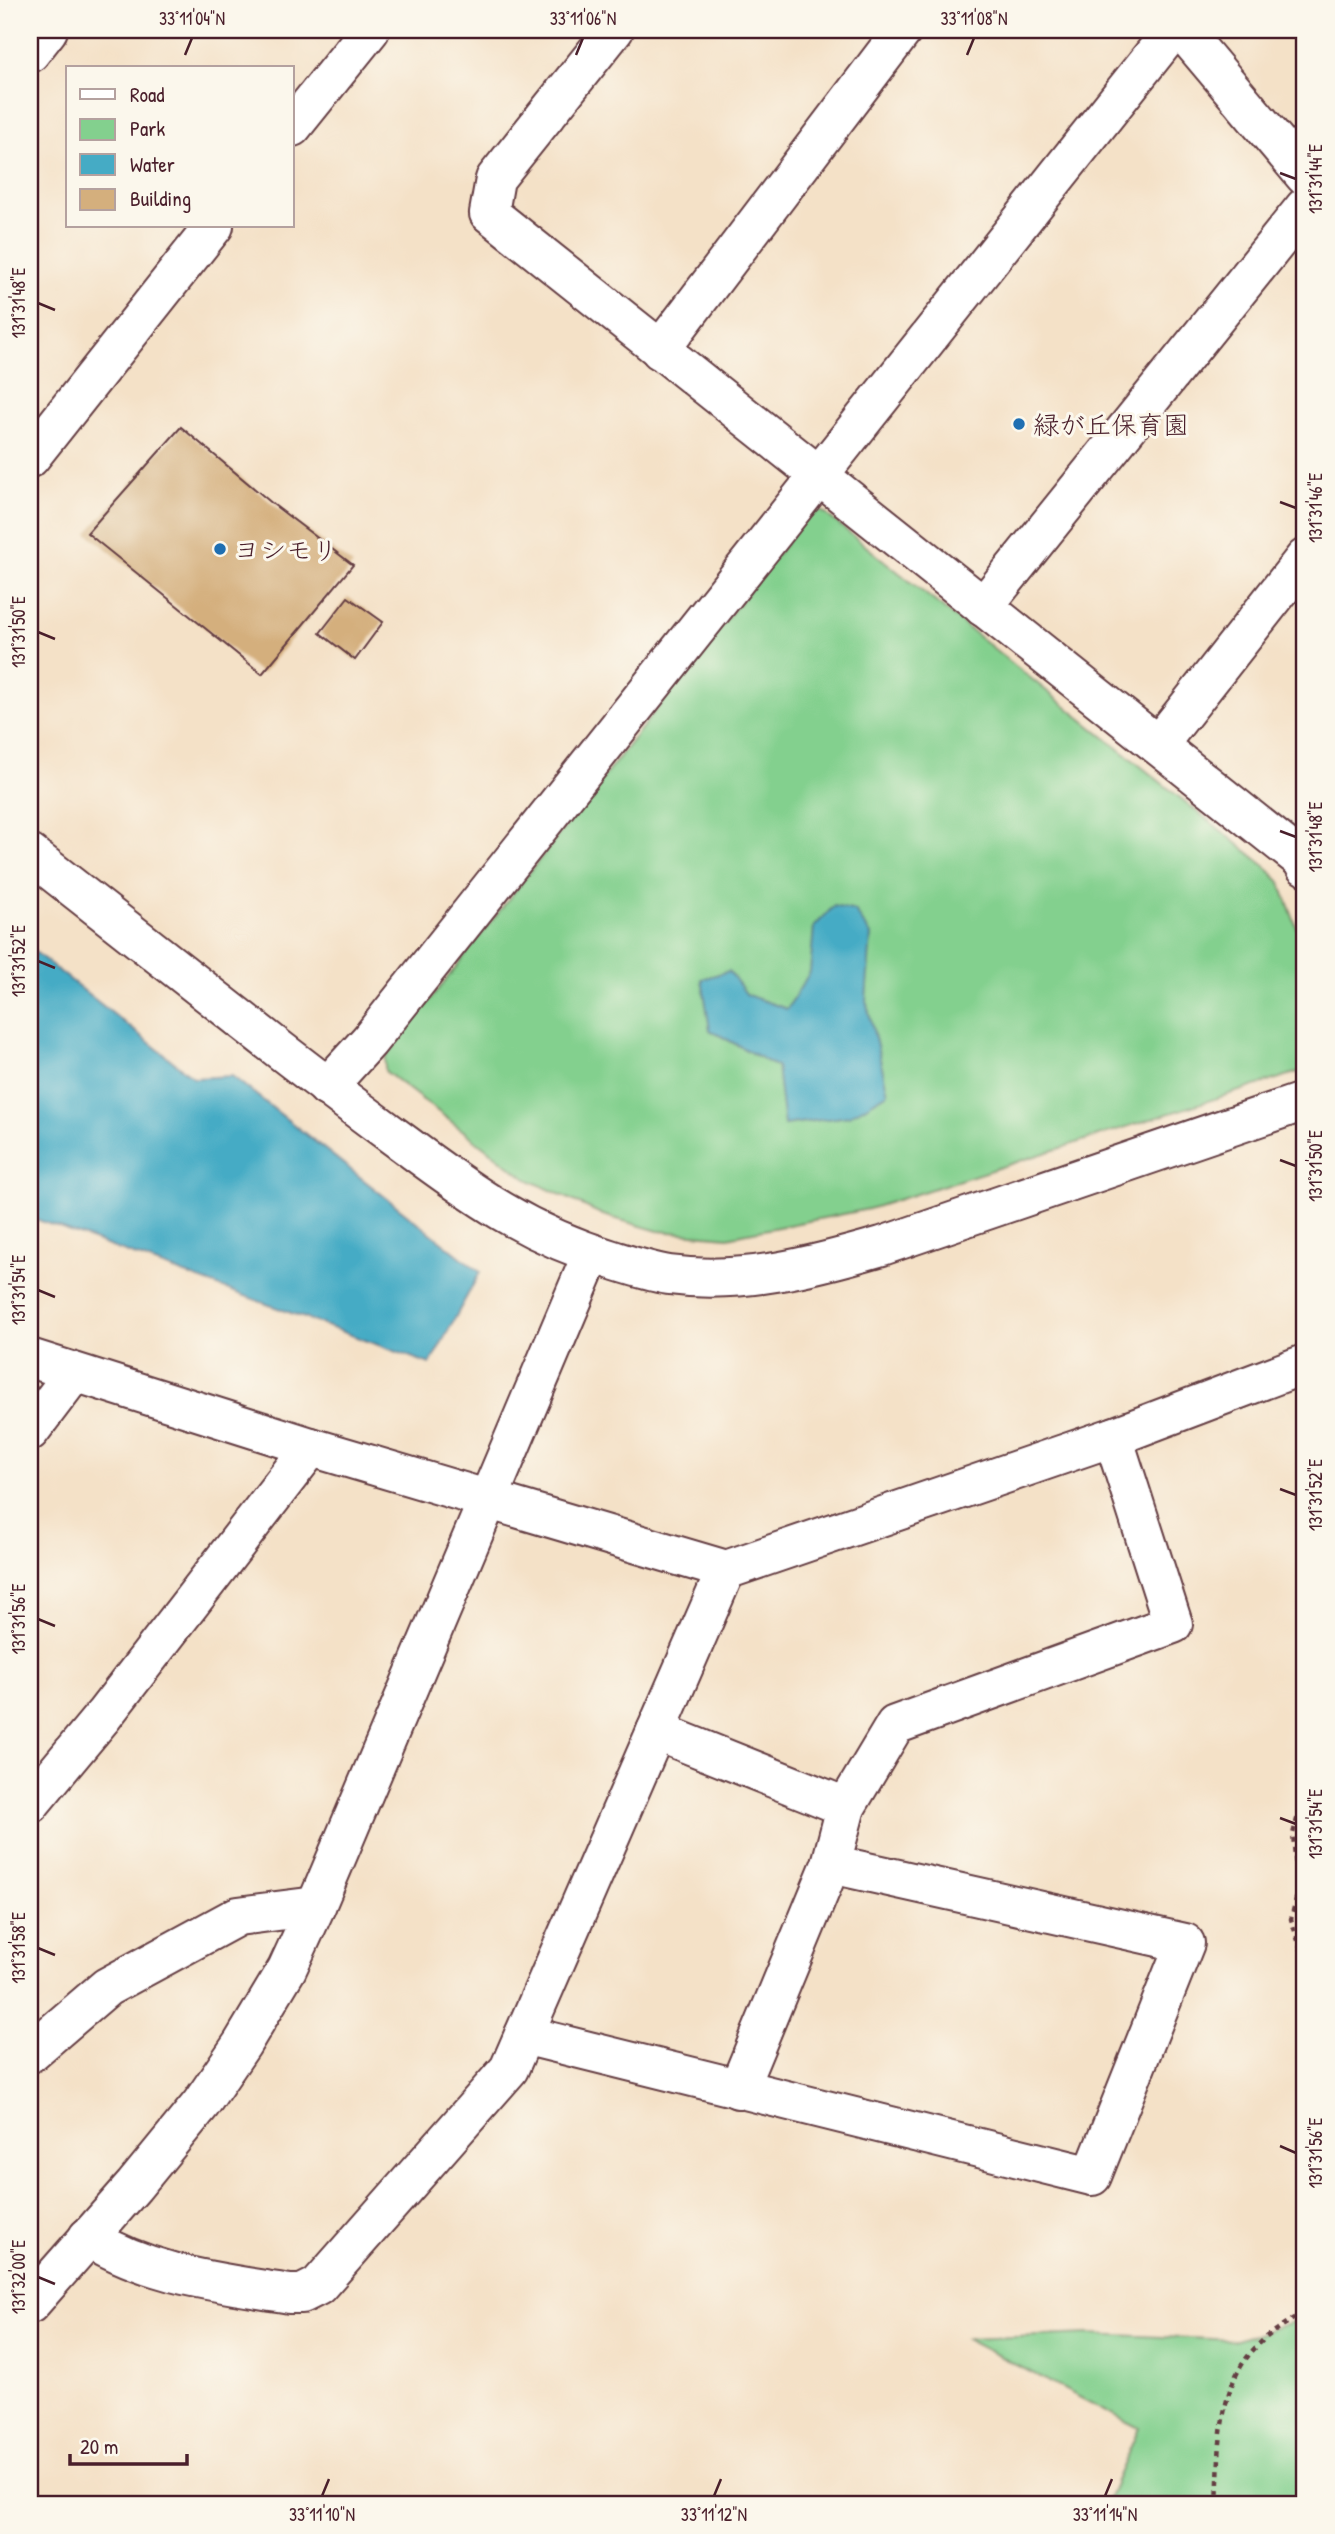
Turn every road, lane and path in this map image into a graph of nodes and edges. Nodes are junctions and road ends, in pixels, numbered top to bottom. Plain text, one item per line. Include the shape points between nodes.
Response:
1 (48, 30) edge
2 (370, 30) edge
3 (614, 30) edge
4 (903, 30) edge
5 (1173, 30) edge
6 (1182, 30) edge
7 (30, 53) edge
8 (294, 125) edge
9 (1305, 176) edge
10 (1305, 207) edge
11 (212, 228) edge
12 (660, 350) junction
13 (30, 458) edge
14 (818, 476) junction
15 (1305, 558) edge
16 (983, 607) junction
17 (1158, 745) junction
18 (30, 854) edge
19 (1305, 866) edge
20 (327, 1087) junction
21 (1305, 1101) edge
22 (592, 1254) junction
23 (30, 1358) edge
24 (1305, 1363) edge
25 (74, 1373) junction
26 (30, 1431) edge
27 (1113, 1437) junction
28 (311, 1447) junction
29 (487, 1499) junction
30 (726, 1570) junction
31 (656, 1731) junction
32 (1305, 1800) edge
33 (30, 1804) edge
34 (846, 1807) junction
35 (831, 1864) junction
36 (316, 1906) junction
37 (1305, 1962) edge
38 (524, 2035) junction
39 (30, 2053) edge
40 (738, 2088) junction
41 (88, 2237) junction
42 (30, 2304) edge
43 (1305, 2311) edge
44 (1217, 2504) edge

1 - 7 street
2 - 8 street
3 - 12 street via 495,179 489,213
4 - 12 street
5 - 14 street
6 - 9 street
10 - 16 street
11 - 13 street
12 - 14 street
14 - 16 street
14 - 20 street via 369,1041
15 - 17 street
16 - 17 street
17 - 19 street
18 - 20 street
20 - 22 street via 499,1211
21 - 22 street via 882,1246 799,1268 701,1278 640,1269
22 - 29 street
23 - 25 street
24 - 27 street
25 - 26 street
25 - 28 street
27 - 30 street
27 - 34 street via 1174,1624 895,1725
28 - 29 street
28 - 33 street
29 - 30 street
29 - 36 street
30 - 31 street
31 - 34 street
31 - 38 street
32 - 37 path via 1293,1834 1298,1891 1291,1919
34 - 35 street
35 - 40 street
35 - 40 street via 1185,1942 1092,2176
36 - 39 street via 238,1916 107,1987
36 - 41 street via 288,1969 201,2104
38 - 40 street
38 - 41 street via 509,2069 310,2291 289,2294 184,2277 131,2260
41 - 42 street
43 - 44 path via 1258,2344 1241,2364 1221,2430

